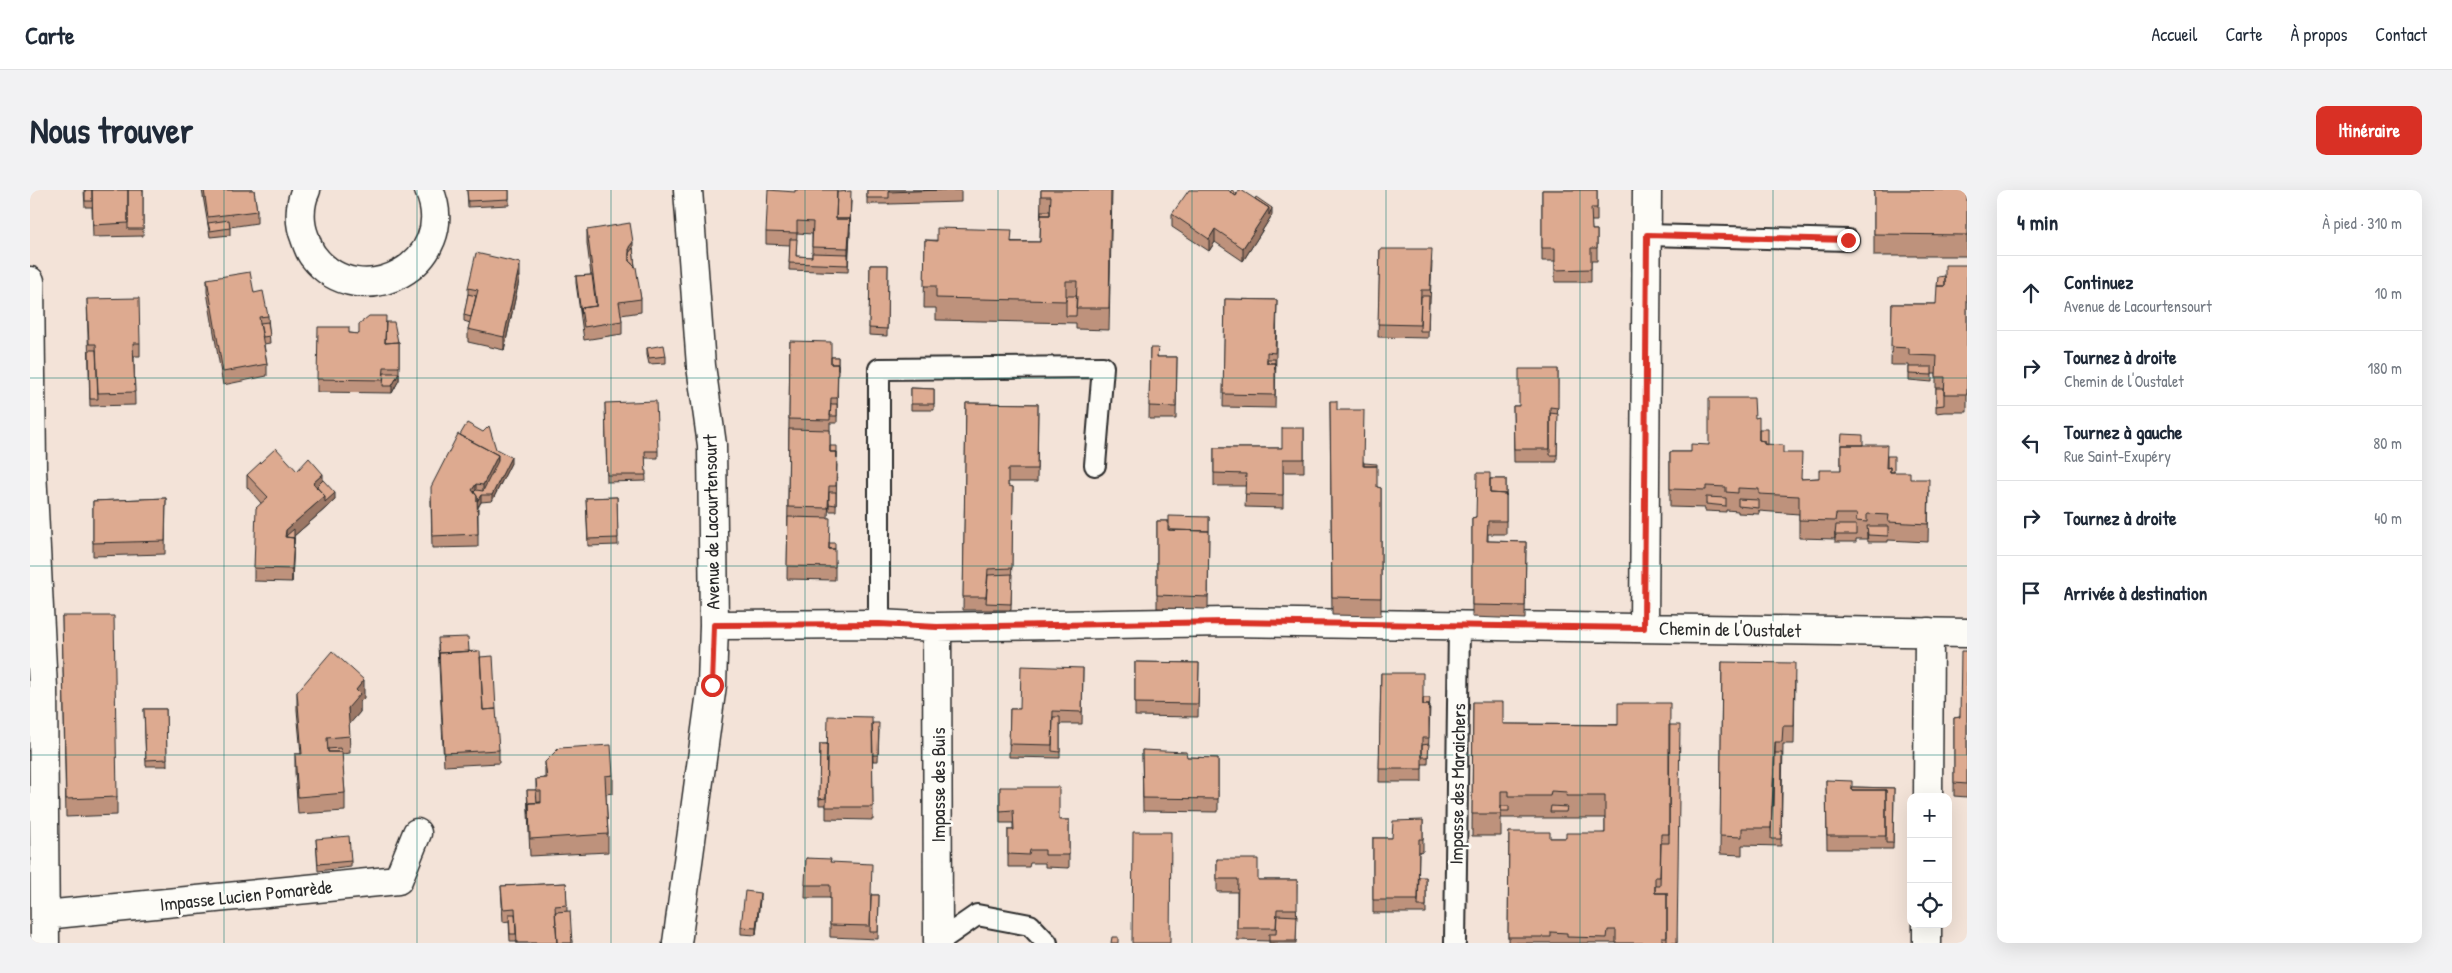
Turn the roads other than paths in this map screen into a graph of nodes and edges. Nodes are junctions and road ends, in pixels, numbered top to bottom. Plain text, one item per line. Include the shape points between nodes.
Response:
1 (306, 190) edge
2 (429, 190) edge
3 (688, 190) edge
4 (1647, 190) edge
5 (1647, 235) junction
6 (1848, 240) dead end
7 (30, 281) edge
8 (31, 340) edge
9 (1095, 465) dead end
10 (879, 624) junction
11 (714, 625) junction
12 (1459, 625) junction
13 (937, 627) junction
14 (1644, 628) junction
15 (1929, 632) junction
16 (1967, 633) edge
17 (37, 688) edge
18 (1928, 793) edge
19 (416, 833) dead end
20 (45, 915) junction
21 (1927, 928) edge
22 (45, 943) edge
23 (677, 943) edge
24 (938, 943) edge
25 (1047, 943) edge
26 (1455, 943) edge
27 (1927, 943) edge

1 - 2 street via 302,197 300,227 312,256 335,275 364,284 394,278 419,261 434,234 435,203
3 - 11 street, Avenue de Lacourtensourt via 701,366 712,445
4 - 5 street
5 - 6 lane
5 - 14 street
7 - 8 street
8 - 17 street
9 - 10 lane via 1103,367 879,370
10 - 11 street, Chemin de l'Oustalet
10 - 13 street, Chemin de l'Oustalet
11 - 23 street, Avenue de Lacourtensourt via 712,685
12 - 13 street, Chemin de l'Oustalet via 1227,622
12 - 14 street, Chemin de l'Oustalet
12 - 26 lane, Impasse des Maraichers
13 - 24 street, Impasse des Buis
14 - 15 street, Chemin de l'Oustalet
15 - 16 street, Chemin de l'Oustalet
15 - 18 street
17 - 20 street
19 - 20 street, Impasse Lucien Pomarède via 398,880
20 - 22 street
21 - 27 street
24 - 25 lane, Impasse des Buis via 977,915 1030,925

